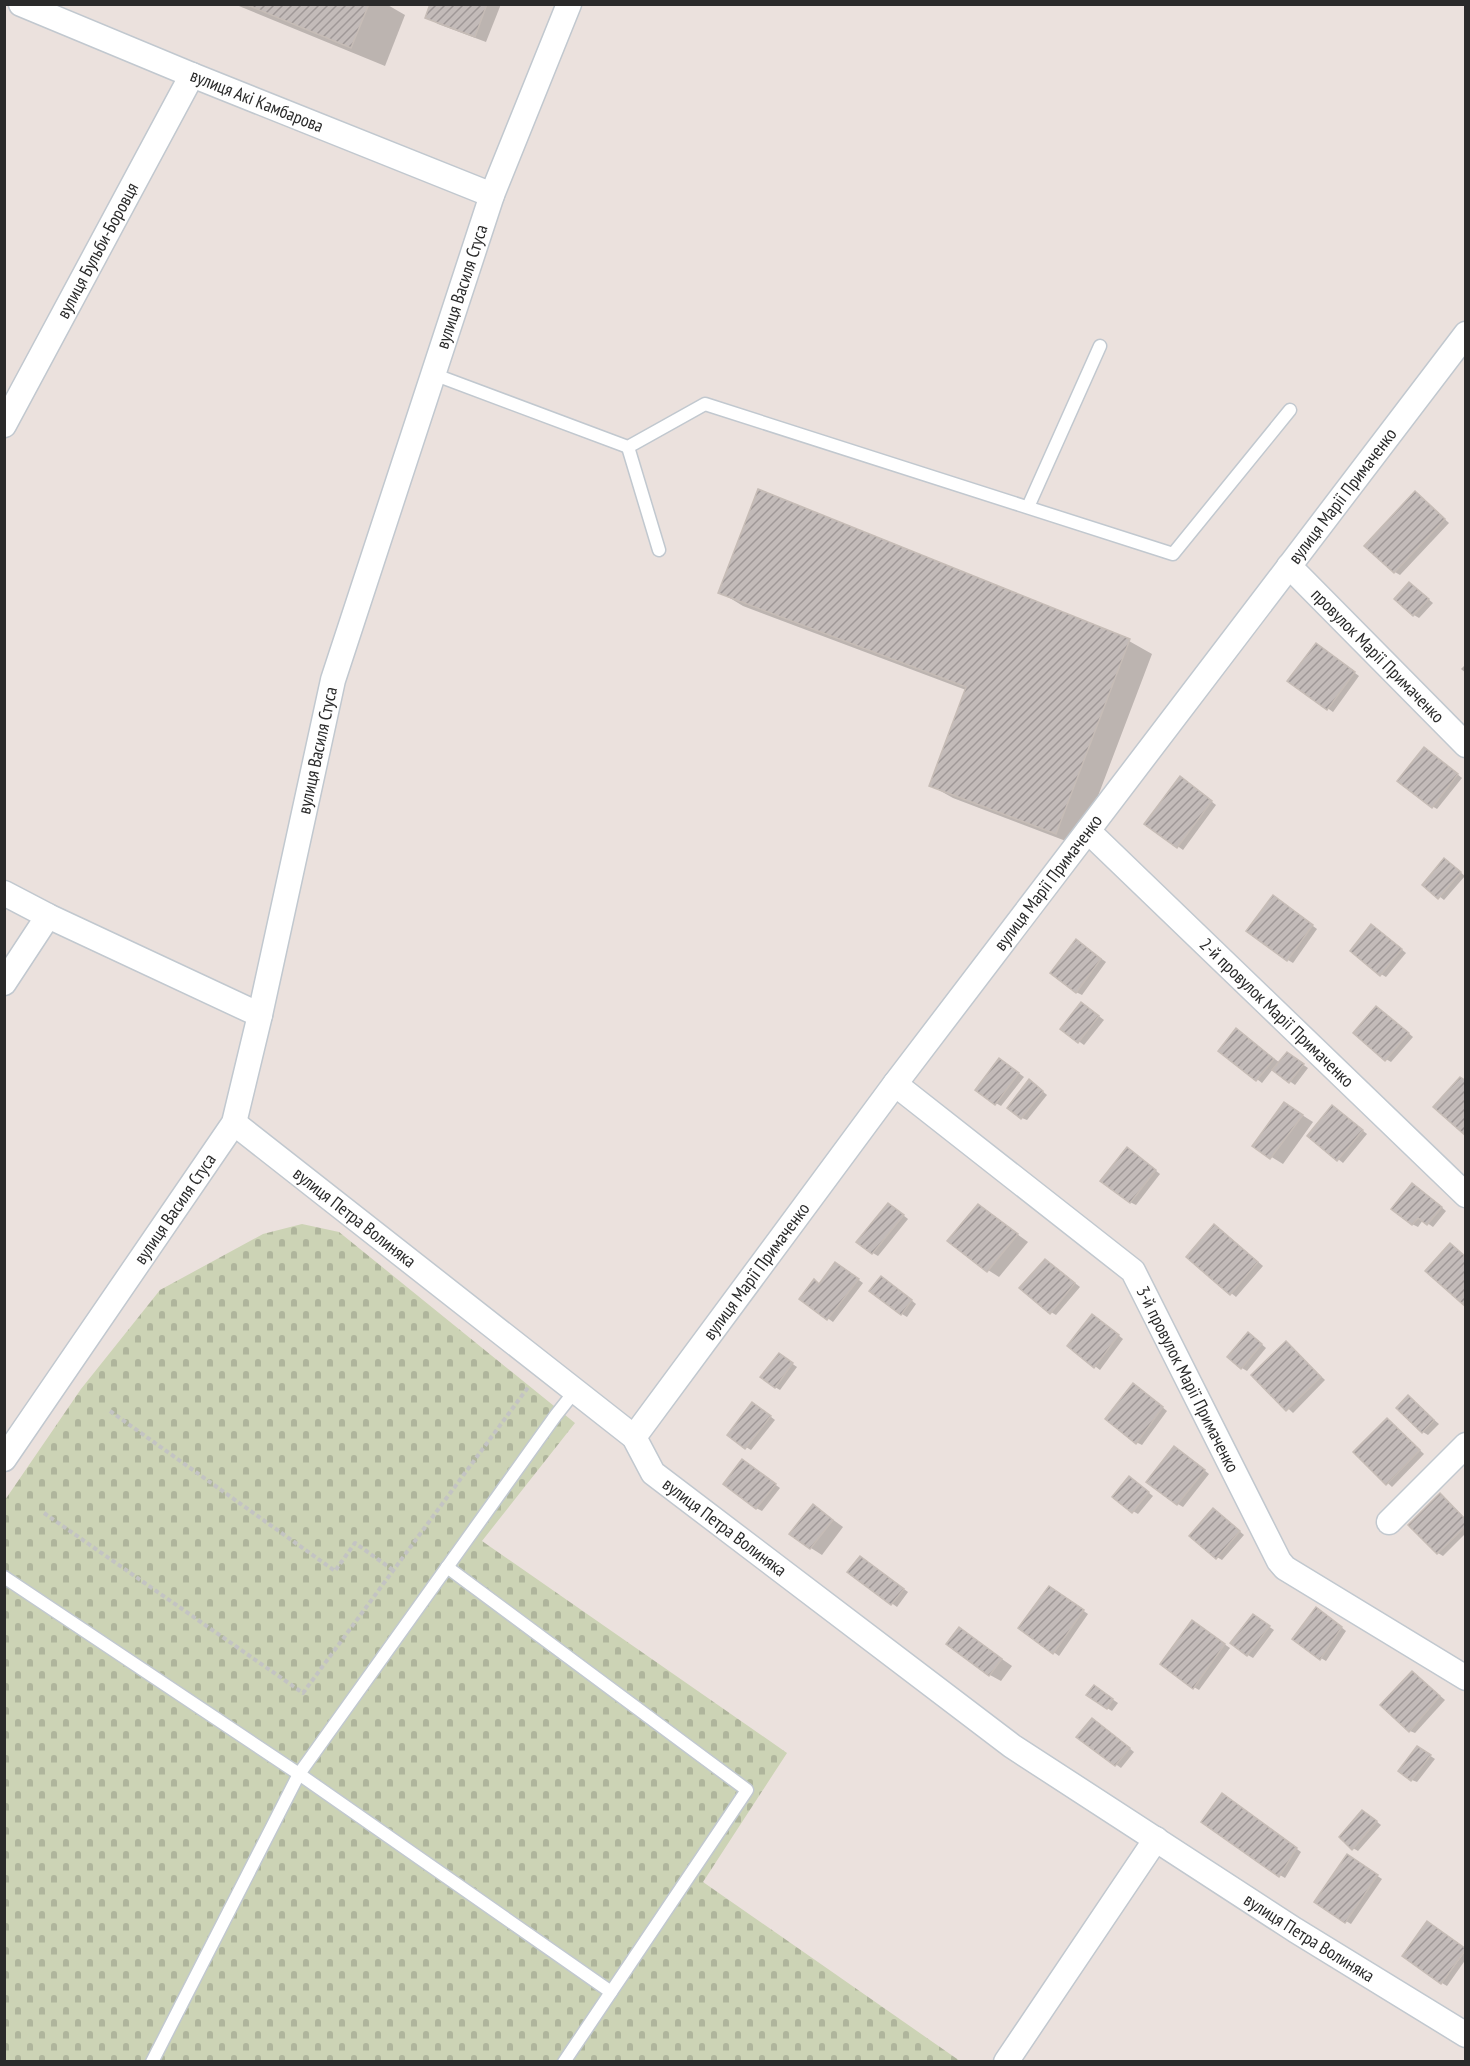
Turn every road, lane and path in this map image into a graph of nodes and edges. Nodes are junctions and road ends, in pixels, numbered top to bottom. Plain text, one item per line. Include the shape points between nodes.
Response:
1 (21, 4) edge
2 (569, 4) edge
3 (192, 75) junction
4 (492, 195) junction
5 (1466, 333) edge
6 (1100, 346) dead end
7 (433, 374) junction
8 (1290, 411) dead end
9 (4, 425) edge
10 (628, 447) junction
11 (1028, 507) junction
12 (659, 550) dead end
13 (1289, 566) junction
14 (1466, 745) edge
15 (1088, 831) junction
16 (4, 893) edge
17 (48, 916) junction
18 (4, 983) edge
19 (260, 1015) junction
20 (896, 1084) junction
21 (234, 1123) junction
22 (1466, 1195) edge
23 (544, 1366) junction
24 (576, 1391) junction
25 (110, 1411) dead end
26 (634, 1437) junction
27 (1466, 1445) edge
28 (4, 1459) edge
29 (44, 1514) dead end
30 (1389, 1522) dead end
31 (447, 1567) junction
32 (393, 1570) junction
33 (4, 1577) edge
34 (1466, 1678) edge
35 (299, 1774) junction
36 (1156, 1839) junction
37 (611, 1992) junction
38 (1466, 2035) edge
39 (152, 2061) edge
40 (564, 2061) edge
41 (1006, 2061) edge

1 - 3 street, вулиця Акі Камбарова
2 - 4 street, вулиця Василя Стуса
3 - 4 street, вулиця Акі Камбарова
3 - 9 street, вулиця Бульби-Боровця
4 - 7 street, вулиця Василя Стуса
5 - 13 street, вулиця Марії Примаченко
6 - 11 lane
7 - 10 lane
7 - 19 street, вулиця Василя Стуса via 333,680
8 - 11 lane via 1173,554
10 - 11 lane via 705,404
10 - 12 lane
13 - 14 street, провулок Марії Примаченко
13 - 15 street, вулиця Марії Примаченко
15 - 20 street, вулиця Марії Примаченко
15 - 22 street, 2-й провулок Марії Примаченко
16 - 17 street
17 - 18 street
17 - 19 street
19 - 21 street, вулиця Василя Стуса
20 - 26 street, вулиця Марії Примаченко
20 - 34 street, 3-й провулок Марії Примаченко via 1133,1271 1285,1568
21 - 23 street, вулиця Петра Волиняка
21 - 28 street, вулиця Василя Стуса
23 - 24 street, вулиця Петра Волиняка
23 - 32 path
24 - 26 street, вулиця Петра Волиняка
24 - 31 lane
25 - 32 path via 335,1571 356,1543
26 - 36 street, вулиця Петра Волиняка via 653,1473 1012,1746
27 - 30 street
29 - 32 path via 303,1693
31 - 35 lane
31 - 37 lane via 747,1790
33 - 35 lane
35 - 37 lane
35 - 39 lane
36 - 38 street, вулиця Петра Волиняка
36 - 41 street
37 - 40 lane

